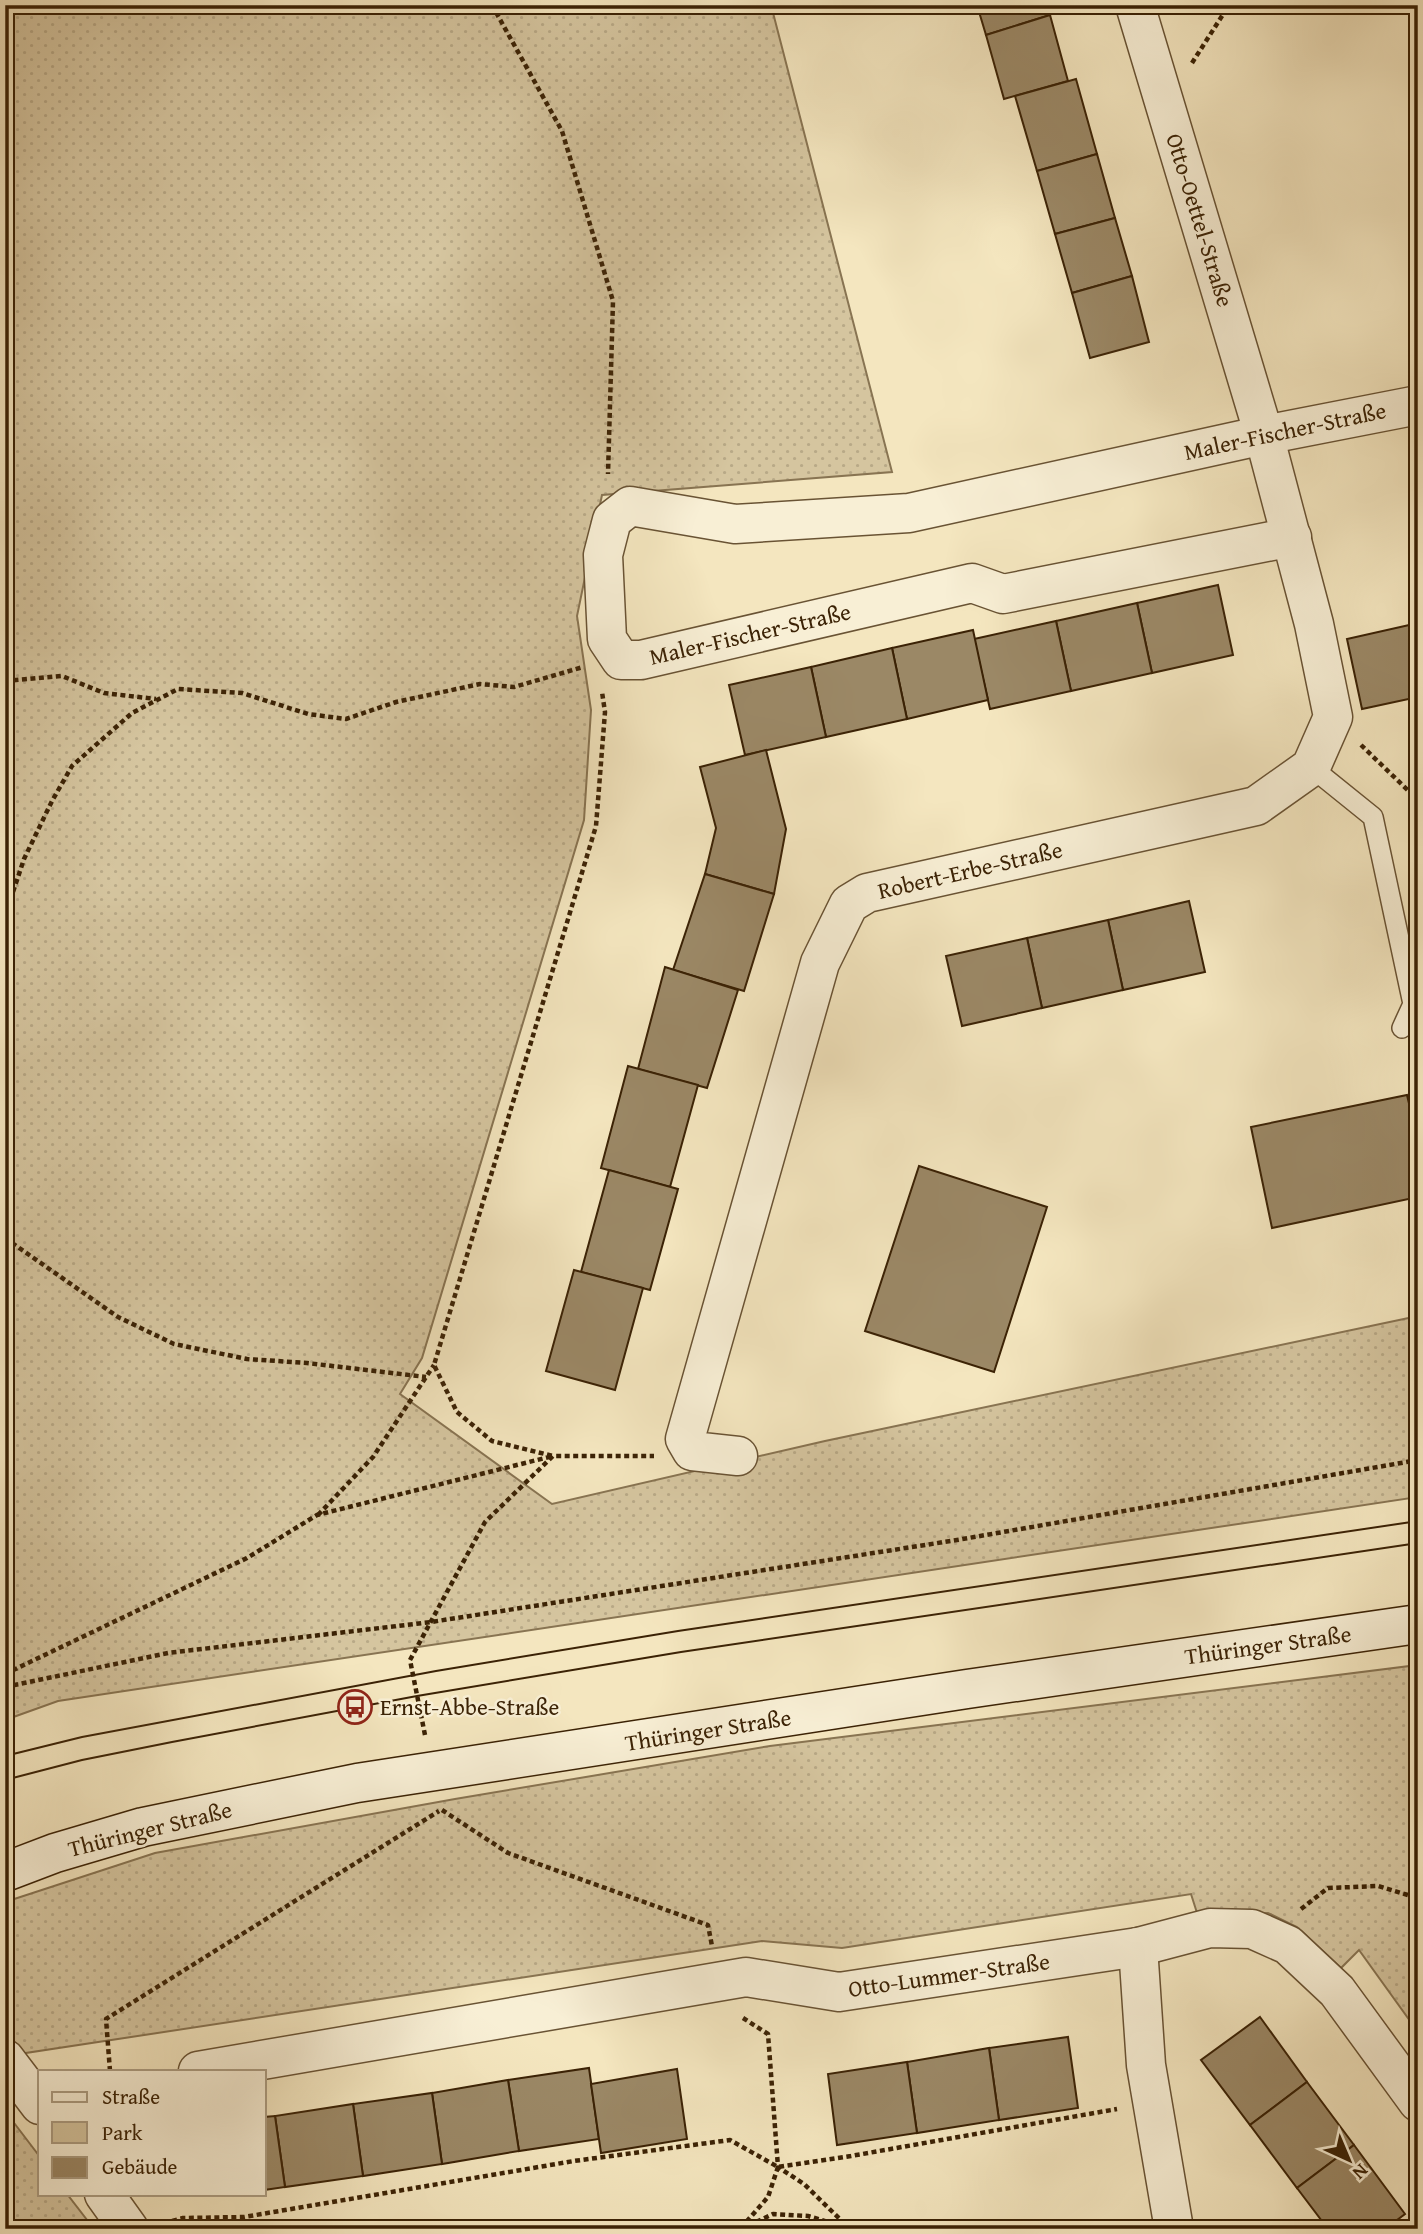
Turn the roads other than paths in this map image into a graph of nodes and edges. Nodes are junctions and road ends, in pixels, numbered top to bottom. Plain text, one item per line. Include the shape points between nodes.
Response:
1 (1135, 5) edge
2 (1418, 405) edge
3 (1264, 435) junction
4 (1292, 537) junction
5 (1311, 767) junction
6 (1402, 1028) dead end
7 (738, 1456) dead end
8 (1418, 1624) edge
9 (5, 1872) edge
10 (1138, 1947) junction
11 (5, 2059) edge
12 (204, 2070) edge
13 (38, 2102) edge
14 (1418, 2102) edge
15 (107, 2196) edge
16 (145, 2226) edge
17 (1174, 2229) edge

1 - 3 street, Otto-Oettel-Straße
2 - 3 street, Maler-Fischer-Straße
3 - 4 street
3 - 4 street, Maler-Fischer-Straße via 909,513 735,524 630,506 612,520 603,555 609,662 641,660 972,583 1003,594
4 - 5 street via 1333,717
5 - 6 lane via 1373,817 1413,1004
5 - 7 street, Robert-Erbe-Straße via 1256,806 867,892 849,904 820,963 685,1439 692,1451
8 - 9 street, Thüringer Straße via 357,1783 143,1826
10 - 12 street, Otto-Lummer-Straße via 839,1992 746,1977
10 - 14 street, Otto-Lummer-Straße via 1210,1928 1252,1929 1287,1945 1337,1991
10 - 17 street via 1146,2066
11 - 13 street
15 - 16 street

